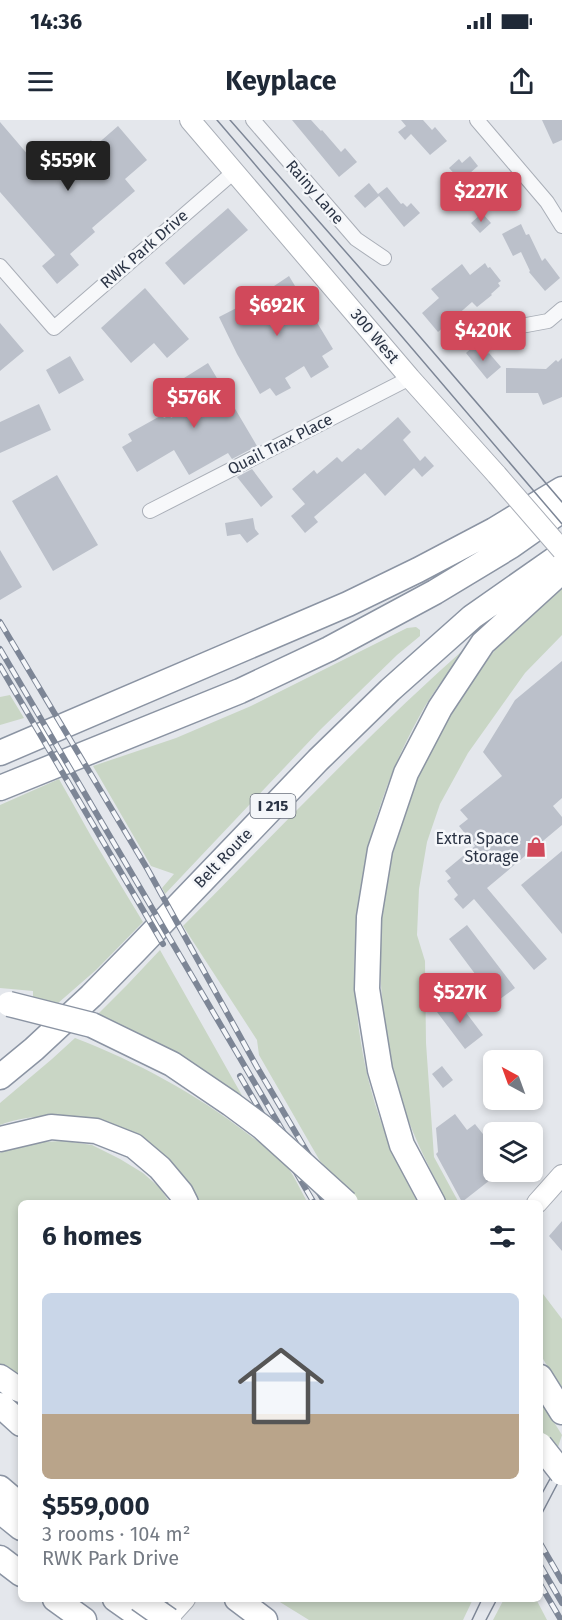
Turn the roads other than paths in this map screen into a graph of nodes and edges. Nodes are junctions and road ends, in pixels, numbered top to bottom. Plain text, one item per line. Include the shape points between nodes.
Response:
1 (190, 120) edge
2 (253, 120) edge
3 (481, 122) edge
4 (235, 171) junction
5 (562, 226) edge
6 (384, 258) dead end
7 (0, 266) edge
8 (562, 309) edge
9 (521, 326) dead end
10 (410, 378) junction
11 (562, 489) edge
12 (562, 510) edge
13 (150, 511) dead end
14 (562, 552) edge
15 (562, 571) edge
16 (141, 693) junction
17 (0, 742) edge
18 (0, 753) edge
19 (0, 788) edge
20 (5, 1004) edge
21 (0, 1077) edge
22 (0, 1139) edge
23 (562, 1175) edge
24 (184, 1200) edge
25 (343, 1200) edge
26 (431, 1200) edge
27 (540, 1200) edge
28 (0, 1377) edge
29 (543, 1382) edge
30 (18, 1388) edge
31 (0, 1405) edge
32 (562, 1412) edge
33 (18, 1421) edge
34 (543, 1449) edge
35 (562, 1473) edge
36 (0, 1488) edge
37 (18, 1503) edge
38 (0, 1512) edge
39 (18, 1526) edge
40 (0, 1558) edge
41 (18, 1572) edge
42 (59, 1602) edge
43 (119, 1602) edge
44 (143, 1602) edge
45 (183, 1602) edge
46 (241, 1602) edge
47 (83, 1619) edge
48 (264, 1619) edge
49 (145, 1620) edge
50 (168, 1620) edge

1 - 4 street, 300 West
2 - 6 street, Rainy Lane via 356,239
3 - 5 street
4 - 7 street, RWK Park Drive via 54,328
4 - 10 street, 300 West
8 - 9 street via 548,321
10 - 13 street, Quail Trax Place
10 - 14 street, 300 West, bridge
11 - 16 highway via 494,530 358,599
12 - 19 highway via 435,592 329,649 240,691
14 - 21 highway, Belt Route / I 215 via 472,617 390,690 91,996
15 - 26 highway via 483,643 446,699 406,773 380,850 369,917 367,989 380,1070 402,1145
16 - 17 highway
16 - 18 highway
20 - 25 highway, bridge via 92,1025 172,1064 262,1127
22 - 24 highway via 51,1127 96,1131 134,1146 160,1168
23 - 27 street
28 - 30 highway
29 - 32 highway
31 - 33 highway
34 - 35 highway, bridge
36 - 37 highway
38 - 39 highway
40 - 41 highway
42 - 47 highway
43 - 49 highway
44 - 50 highway, bridge
45 - 50 street
46 - 48 highway

